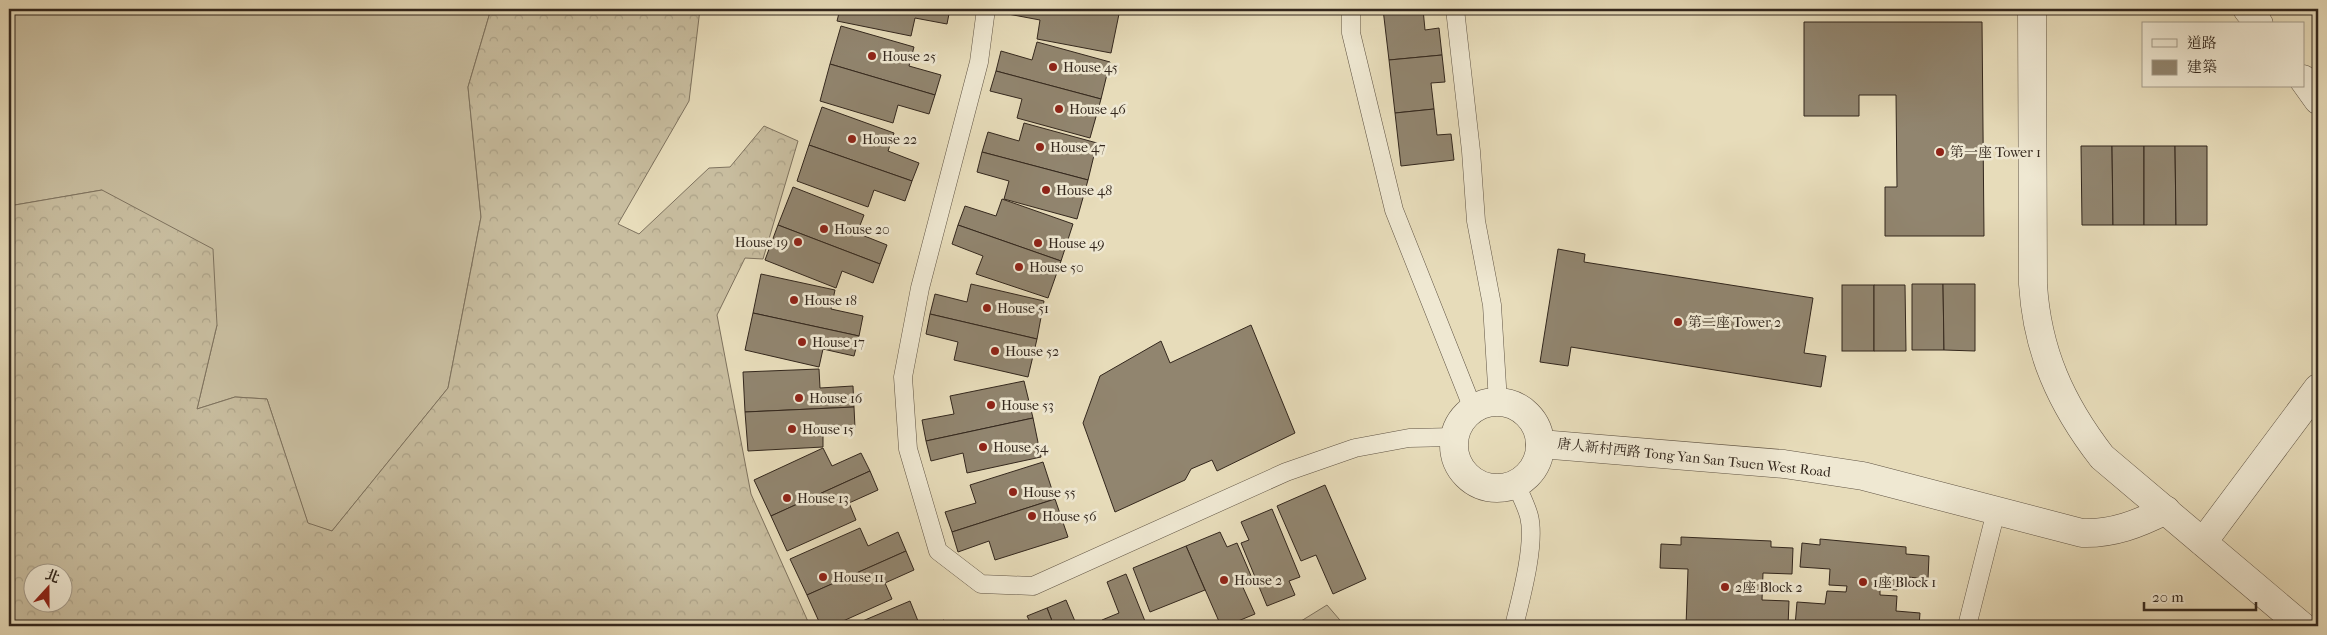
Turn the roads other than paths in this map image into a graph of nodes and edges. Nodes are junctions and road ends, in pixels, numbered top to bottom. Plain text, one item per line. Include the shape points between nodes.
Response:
1 (986, 9) edge
2 (1351, 9) edge
3 (1455, 9) edge
4 (2032, 9) edge
5 (2247, 9) edge
6 (2257, 22) edge
7 (2304, 80) edge
8 (2318, 100) edge
9 (2318, 388) edge
10 (1485, 406) junction
11 (1454, 436) junction
12 (1540, 444) junction
13 (1516, 484) junction
14 (2166, 510) junction
15 (1996, 511) junction
16 (2203, 542) junction
17 (1514, 626) edge
18 (1967, 626) edge
19 (2302, 626) edge

1 - 11 lane via 979,62 920,288 902,377 908,449 938,551 981,584 1033,586 1286,472 1355,448 1409,438
2 - 10 lane via 1351,33 1394,210
3 - 10 lane via 1476,221 1492,305
4 - 14 street via 2033,284 2035,317 2042,347 2066,405 2082,432 2102,457
5 - 6 street
7 - 8 street
9 - 16 street
10 - 11 street via 1458,426
10 - 12 street via 1511,405 1522,410 1538,431
11 - 13 street via 1457,464 1465,475 1489,488
12 - 13 street via 1534,468
12 - 15 street, 唐人新村西路 Tong Yan San Tsuen West Road via 1792,465 1863,476
13 - 17 lane via 1530,527 1528,558
14 - 15 street, 唐人新村西路 Tong Yan San Tsuen West Road via 2127,527 2102,533 2082,533
14 - 16 street
15 - 18 lane
16 - 19 street

